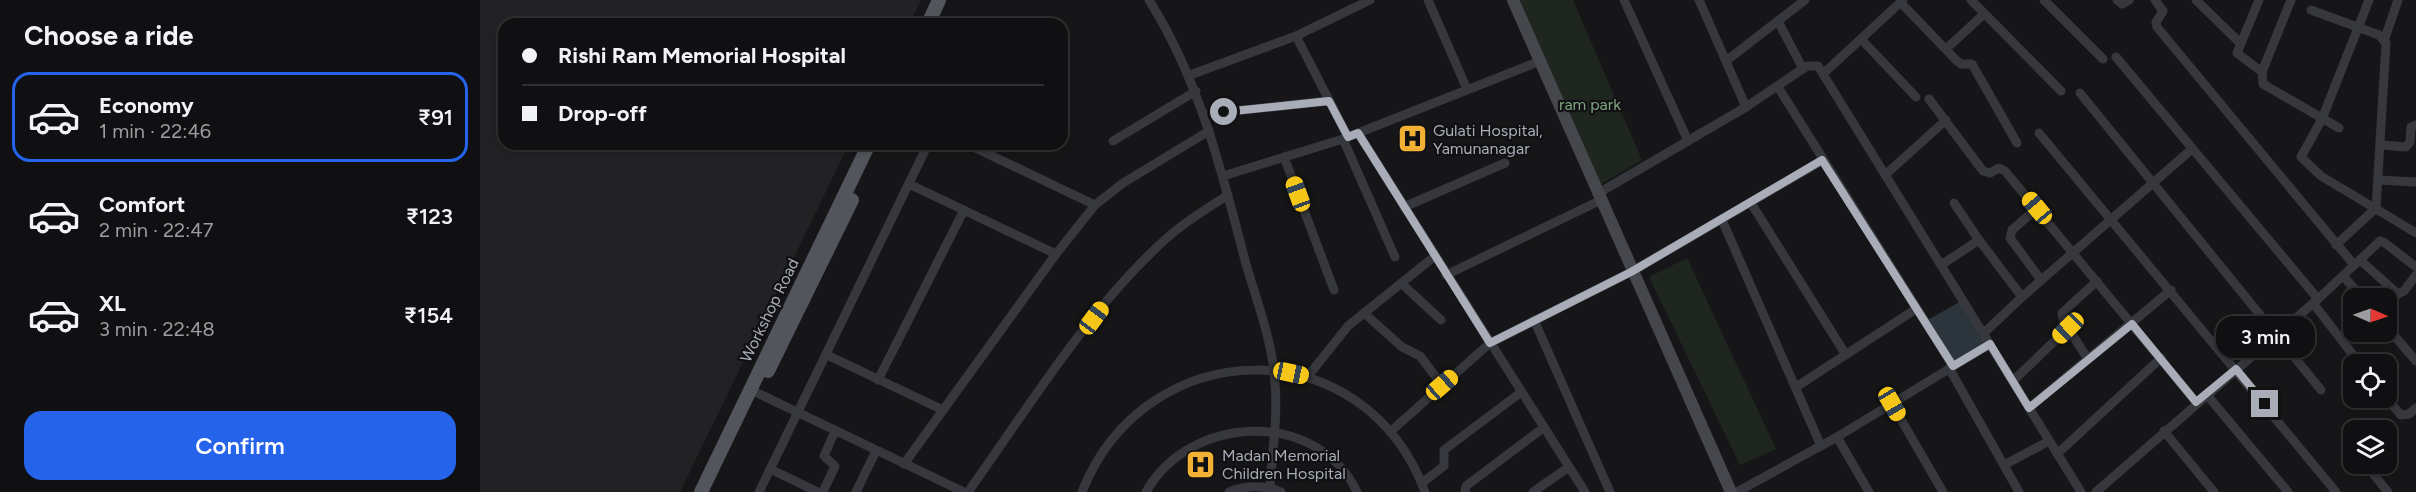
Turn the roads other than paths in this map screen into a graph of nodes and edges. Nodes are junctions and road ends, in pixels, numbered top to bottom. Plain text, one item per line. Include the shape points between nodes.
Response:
1 (939, 0) edge
2 (948, 0) edge
3 (1150, 0) edge
4 (1370, 0) edge
5 (1428, 0) edge
6 (1512, 0) edge
7 (1624, 0) edge
8 (1699, 0) edge
9 (1805, 0) edge
10 (1971, 0) edge
11 (2044, 0) edge
12 (2117, 0) edge
13 (2129, 0) edge
14 (2155, 0) edge
15 (2196, 0) edge
16 (2259, 0) edge
17 (2290, 0) edge
18 (2369, 0) edge
19 (2398, 0) edge
20 (1902, 1) edge
21 (2311, 10) dead end
22 (1984, 14) junction
23 (931, 18) edge
24 (940, 18) edge
25 (1778, 21) junction
26 (2358, 27) junction
27 (1296, 36) junction
28 (2385, 38) junction
29 (1861, 39) junction
30 (2240, 43) junction
31 (1946, 48) junction
32 (2116, 57) dead end
33 (2103, 59) dead end
34 (1540, 61) junction
35 (1726, 61) junction
36 (1803, 69) junction
37 (2262, 72) junction
38 (1824, 73) junction
39 (1190, 75) junction
40 (1778, 87) junction
41 (1467, 89) junction
42 (1196, 91) junction
43 (2061, 91) dead end
44 (2080, 93) dead end
45 (1916, 97) dead end
46 (1929, 99) dead end
47 (1329, 101) junction
48 (1746, 107) junction
49 (1204, 114) junction
50 (2322, 119) junction
51 (1946, 120) junction
52 (2416, 125) edge
53 (2339, 128) dead end
54 (1209, 131) junction
55 (1358, 133) junction
56 (2039, 133) dead end
57 (1345, 138) junction
58 (1113, 141) dead end
59 (1688, 141) junction
60 (2017, 143) dead end
61 (2381, 145) junction
62 (2192, 148) junction
63 (866, 150) edge
64 (876, 150) edge
65 (925, 150) edge
66 (980, 150) edge
67 (1284, 157) junction
68 (1822, 160) junction
69 (1504, 164) dead end
70 (1885, 175) junction
71 (1223, 176) junction
72 (2378, 180) junction
73 (2416, 182) edge
74 (2152, 183) junction
75 (909, 184) junction
76 (1228, 195) junction
77 (1598, 197) junction
78 (1751, 203) junction
79 (1954, 203) dead end
80 (1095, 205) junction
81 (1404, 207) junction
82 (2037, 208) junction
83 (2376, 208) junction
84 (964, 210) junction
85 (2111, 217) junction
86 (1722, 220) junction
87 (2416, 233) edge
88 (1979, 240) junction
89 (2336, 245) junction
90 (2073, 251) junction
91 (1056, 254) junction
92 (1434, 256) junction
93 (1395, 257) dead end
94 (2357, 263) junction
95 (1941, 265) junction
96 (2416, 267) edge
97 (1631, 272) junction
98 (1446, 275) junction
99 (2416, 275) edge
100 (2343, 276) junction
101 (2041, 279) junction
102 (2097, 281) junction
103 (1401, 284) junction
104 (2354, 288) edge
105 (1334, 290) dead end
106 (2171, 290) junction
107 (2022, 297) junction
108 (2315, 301) junction
109 (1916, 309) junction
110 (1364, 314) junction
111 (1441, 320) dead end
112 (1534, 320) junction
113 (2132, 324) junction
114 (2068, 328) junction
115 (2277, 332) junction
116 (1984, 333) junction
117 (2397, 339) edge
118 (1490, 343) junction
119 (1990, 344) junction
120 (2353, 354) edge
121 (827, 355) junction
122 (1846, 355) junction
123 (2162, 358) junction
124 (2088, 359) junction
125 (2416, 361) edge
126 (1951, 367) junction
127 (1274, 369) junction
128 (2236, 369) junction
129 (1308, 376) junction
130 (878, 380) junction
131 (2013, 381) junction
132 (1442, 385) junction
133 (1796, 387) junction
134 (2321, 390) dead end
135 (753, 391) junction
136 (1520, 393) junction
137 (2207, 395) junction
138 (2196, 402) junction
139 (1892, 404) junction
140 (2029, 408) junction
141 (2395, 408) edge
142 (2416, 408) edge
143 (943, 410) junction
144 (798, 413) junction
145 (1543, 428) junction
146 (835, 431) junction
147 (2164, 431) junction
148 (1274, 432) junction
149 (1390, 432) junction
150 (1837, 437) junction
151 (2049, 441) junction
152 (1821, 446) junction
153 (876, 451) junction
154 (2057, 454) junction
155 (904, 464) junction
156 (2004, 465) junction
157 (1569, 467) junction
158 (770, 469) junction
159 (2374, 475) dead end
160 (1270, 487) junction
161 (1423, 487) edge
162 (701, 492) edge
163 (711, 492) edge
164 (759, 492) edge
165 (818, 492) edge
166 (823, 492) edge
167 (856, 492) edge
168 (966, 492) edge
169 (1082, 492) edge
170 (1146, 492) edge
171 (1229, 492) edge
172 (1281, 492) edge
173 (1357, 492) edge
174 (1464, 492) edge
175 (1533, 492) edge
176 (1585, 492) edge
177 (1610, 492) edge
178 (1731, 492) edge
179 (1737, 492) edge
180 (1869, 492) edge
181 (1942, 492) edge
182 (2019, 492) edge
183 (2081, 492) edge
184 (2096, 492) edge
185 (2214, 492) edge
186 (2288, 492) edge
187 (2336, 492) edge
188 (2388, 492) edge

1 - 23 main road
2 - 24 main road
3 - 39 street
4 - 27 street
5 - 41 street
6 - 34 main road
7 - 59 street
8 - 35 street
9 - 25 street
10 - 22 street
11 - 33 street
12 - 13 street via 2122,4
14 - 89 street via 2163,10 2157,27
15 - 30 street
16 - 30 street
17 - 37 street
18 - 26 street
19 - 28 street
20 - 29 street
20 - 31 street
21 - 26 street
22 - 31 street
22 - 43 street
25 - 35 street
25 - 36 street
26 - 28 street
26 - 50 street
27 - 39 street
27 - 47 street
28 - 61 street
29 - 38 street
29 - 45 street
30 - 37 street via 2238,56
31 - 60 street via 1960,63 1972,64
32 - 62 street
34 - 41 street
34 - 77 main road
35 - 48 street
36 - 38 street via 1816,65
36 - 40 street
37 - 50 street via 2265,86
38 - 70 street
39 - 42 street
40 - 48 street
40 - 68 street
41 - 55 street
42 - 49 street
42 - 58 street
44 - 74 street
46 - 51 street
47 - 49 street
47 - 57 street
48 - 59 street
49 - 54 street
50 - 53 street
50 - 83 street via 2301,157 2321,176
51 - 70 street
51 - 82 street via 1983,171 1990,173 2002,168
52 - 61 street via 2411,127 2406,147
54 - 71 street
54 - 80 street via 1123,183
55 - 57 street
55 - 81 street
56 - 85 street
57 - 67 street
57 - 93 street
59 - 77 street
61 - 72 street
62 - 74 street
62 - 108 street
63 - 135 main road, Workshop Road
64 - 135 main road, Workshop Road
65 - 75 street
66 - 80 street
67 - 71 street
67 - 105 street
68 - 78 street
68 - 109 street
69 - 81 street
70 - 95 street
71 - 76 street
72 - 73 street
72 - 83 street
74 - 85 street
74 - 115 street
75 - 84 street
75 - 121 street
76 - 127 street
76 - 168 street via 1170,234 1128,276
77 - 97 main road
77 - 98 street
78 - 86 street
78 - 122 street
79 - 88 street
80 - 91 street
81 - 92 street
82 - 90 street
82 - 101 street via 2012,230 2010,238
83 - 87 street
83 - 89 street
84 - 91 street
84 - 130 street
85 - 90 street
85 - 106 street
86 - 97 street
86 - 133 street
88 - 95 street
88 - 107 street
89 - 94 street
90 - 101 street
90 - 102 street
91 - 143 street
92 - 98 street
92 - 103 street
94 - 96 street via 2383,241
94 - 99 street via 2398,294
94 - 100 street
95 - 116 street
97 - 112 street
97 - 178 main road
98 - 118 street
100 - 104 street
100 - 108 street
101 - 107 street
102 - 113 street
102 - 114 street via 2062,314
103 - 110 street
103 - 111 street
106 - 113 street
106 - 128 street
107 - 116 street
108 - 115 street
108 - 120 street
109 - 122 street
109 - 126 street
110 - 129 street via 1341,333
110 - 132 street via 1402,347 1420,356
112 - 118 street
112 - 177 street
113 - 123 street
113 - 124 street
114 - 124 street
114 - 131 street
115 - 128 street
115 - 134 street
116 - 119 street
117 - 125 street
118 - 132 street
118 - 136 street
119 - 126 street
119 - 131 street
121 - 130 street
121 - 144 street
122 - 133 street
123 - 138 street
123 - 154 street
124 - 140 street
126 - 139 street
126 - 156 street
127 - 129 street
127 - 148 street
127 - 169 street via 1224,372 1200,378 1154,399 1112,438
128 - 137 street
128 - 187 street
129 - 149 street via 1355,400
130 - 143 street
131 - 140 street
132 - 149 street
133 - 152 street
135 - 144 street
135 - 162 main road, Workshop Road
135 - 163 main road, Workshop Road
136 - 145 street
136 - 161 street via 1444,450 1444,466
137 - 138 street
137 - 186 street
138 - 147 street
139 - 150 street
139 - 181 street
140 - 151 street
141 - 142 street via 2401,415
143 - 155 street
144 - 146 street
144 - 158 street
145 - 157 street
145 - 174 street via 1466,486
146 - 153 street
146 - 166 street via 824,456 835,466
147 - 184 street
147 - 185 street
148 - 160 street
148 - 170 street via 1241,431 1205,439 1170,463
148 - 173 street via 1302,438 1320,448 1342,469
149 - 161 street
150 - 152 street
150 - 180 street
151 - 154 street
151 - 156 street
152 - 179 street
153 - 155 street
153 - 167 street
154 - 183 street
155 - 168 street
156 - 182 street
157 - 175 street
157 - 176 street
158 - 164 street
158 - 165 street
159 - 188 street
160 - 171 street via 1251,486
160 - 172 street

